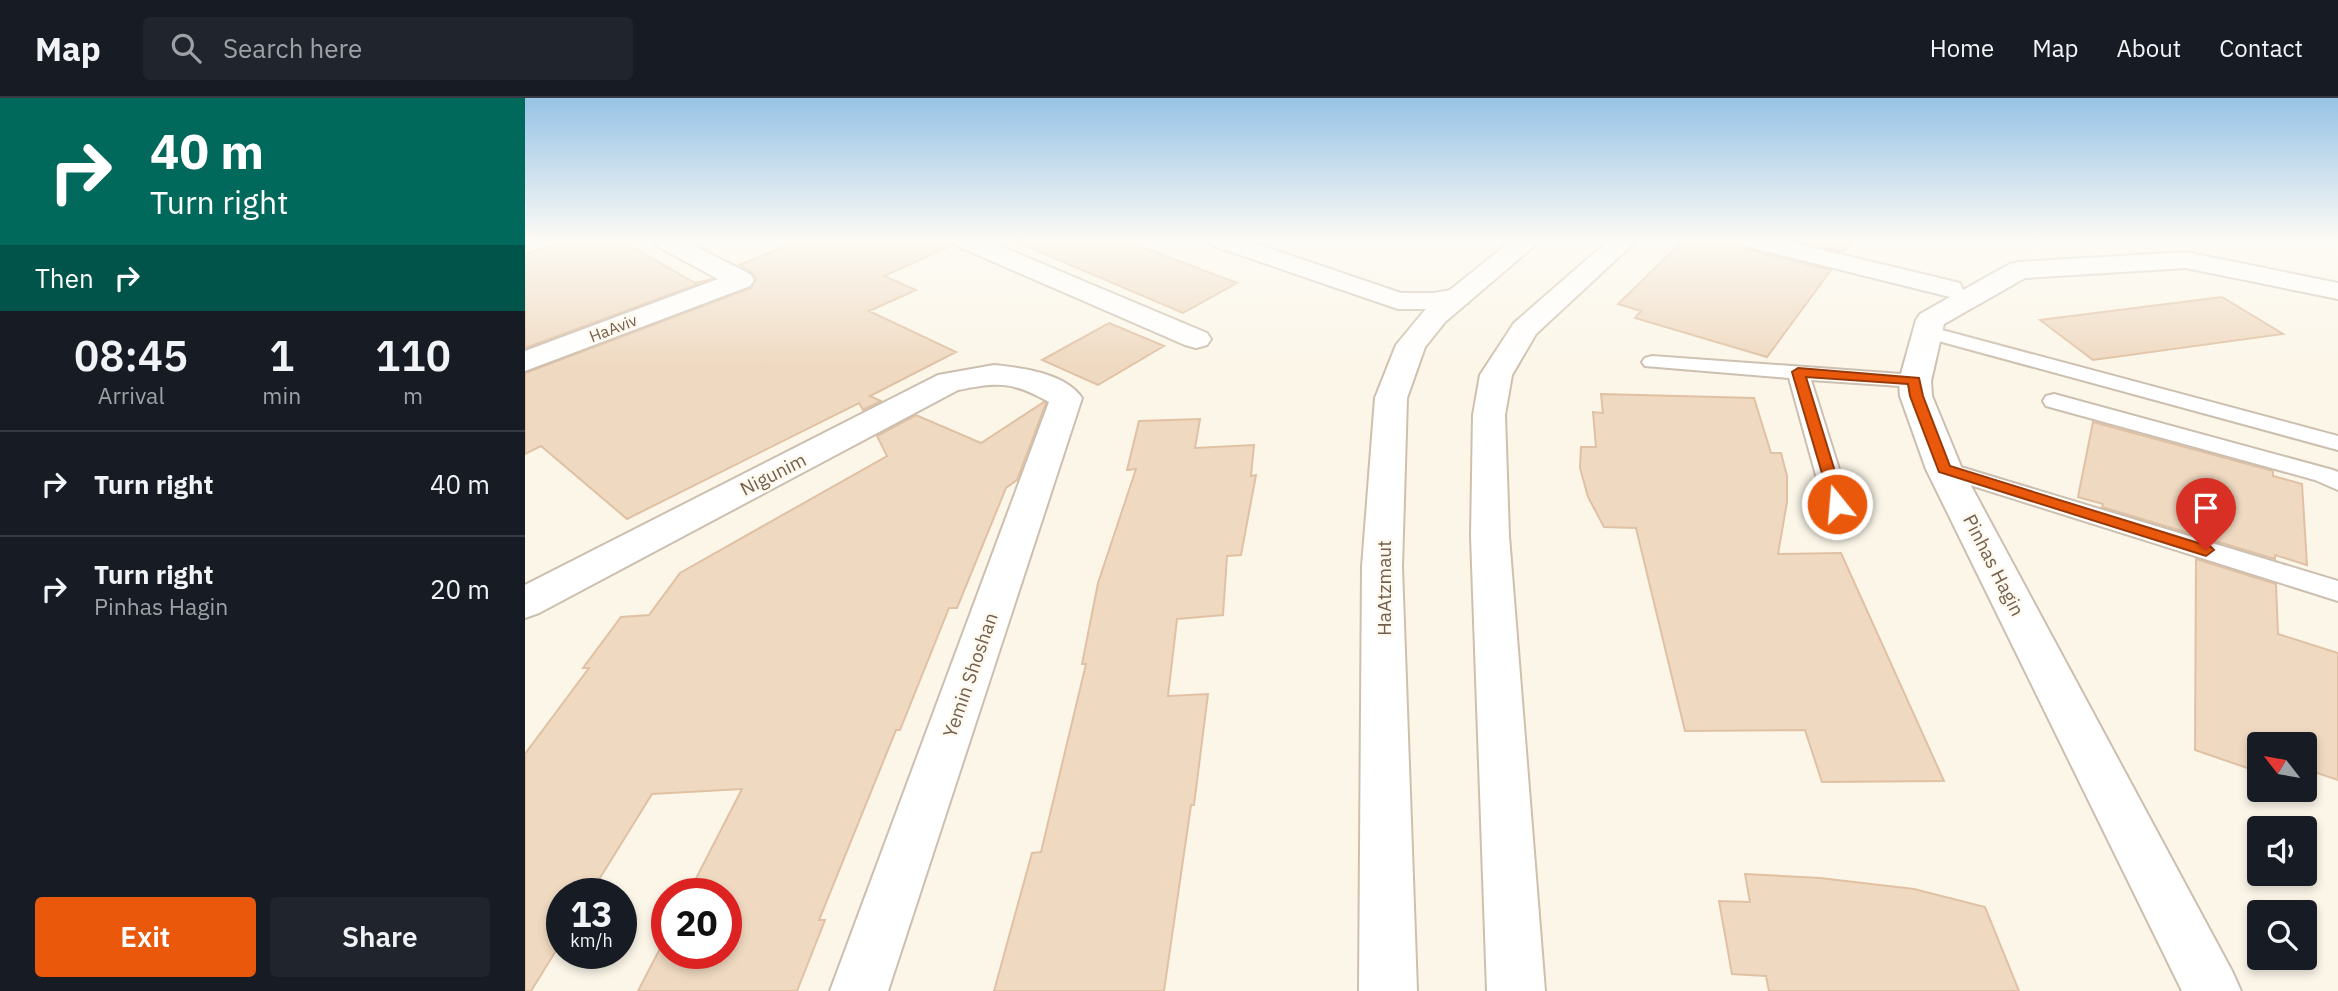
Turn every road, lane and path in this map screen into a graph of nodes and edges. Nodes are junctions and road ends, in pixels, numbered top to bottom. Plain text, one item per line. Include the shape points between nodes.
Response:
1 (733, 283) edge
2 (1064, 283) edge
3 (1342, 283) edge
4 (1476, 283) edge
5 (1576, 283) edge
6 (1924, 283) edge
7 (1996, 283) edge
8 (2297, 283) edge
9 (1360, 289) junction
10 (1950, 289) dead end
11 (2338, 291) edge
12 (1458, 297) junction
13 (1927, 332) junction
14 (1419, 336) junction
15 (1196, 339) dead end
16 (525, 362) edge
17 (1652, 362) dead end
18 (1798, 372) junction
19 (1029, 378) joint
20 (1915, 380) junction
21 (2054, 401) dead end
22 (2338, 443) edge
23 (1944, 469) junction
24 (2338, 482) edge
25 (1837, 504) dead end
26 (2338, 591) edge
27 (525, 603) edge
28 (859, 991) edge
29 (1388, 991) edge
30 (1516, 991) edge
31 (2212, 991) edge

1 - 16 street, HaAviv
2 - 15 street
3 - 9 street
4 - 12 street, HaAtzmaut
5 - 30 street via 1524,329 1496,374 1489,415 1490,536
6 - 10 street
7 - 13 street via 1930,320
8 - 11 street
9 - 12 street via 1398,301
9 - 14 street via 1391,307
12 - 14 street, HaAtzmaut
13 - 20 street, Pinhas Hagin
13 - 22 lane
14 - 29 street, HaAtzmaut via 1411,345 1391,398 1382,567
17 - 18 lane
18 - 20 lane
18 - 25 lane
19 - 27 street, Nigunim via 994,374 949,382
19 - 28 street, Yemin Shoshan via 1066,398
20 - 23 street, Pinhas Hagin via 1916,396
21 - 24 lane
23 - 26 lane
23 - 31 street, Pinhas Hagin

